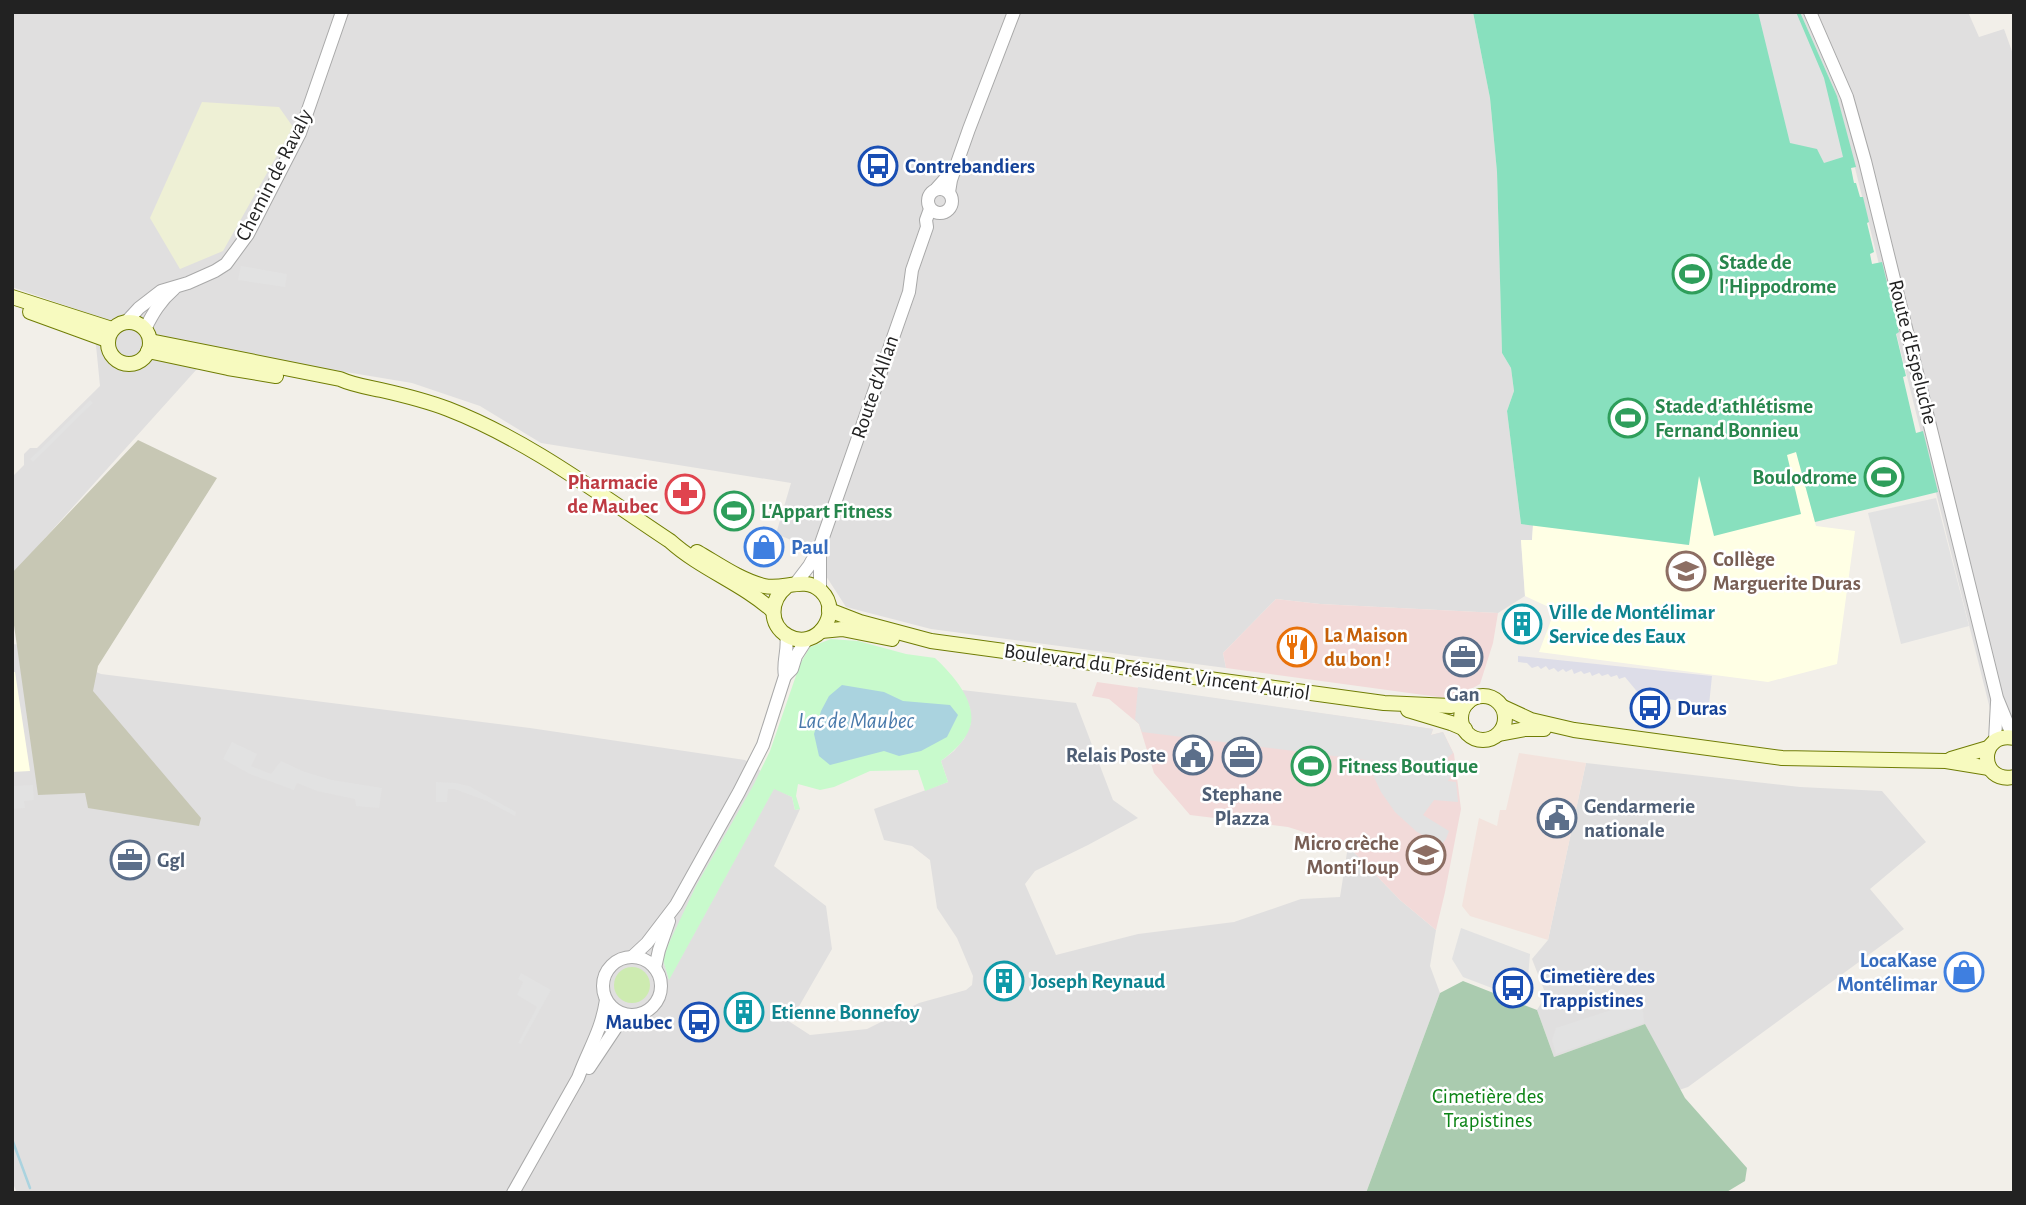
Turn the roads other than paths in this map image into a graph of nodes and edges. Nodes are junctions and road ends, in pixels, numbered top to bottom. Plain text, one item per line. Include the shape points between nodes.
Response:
1 (342, 12) edge
2 (1007, 12) edge
3 (1014, 12) edge
4 (1810, 12) edge
5 (943, 190) junction
6 (934, 211) junction
7 (177, 286) junction
8 (12, 297) edge
9 (12, 306) edge
10 (127, 321) junction
11 (110, 334) junction
12 (148, 340) junction
13 (670, 541) junction
14 (820, 546) junction
15 (791, 585) junction
16 (820, 590) junction
17 (829, 610) junction
18 (773, 611) junction
19 (821, 631) junction
20 (786, 635) junction
21 (807, 639) junction
22 (931, 641) junction
23 (785, 676) junction
24 (1997, 698) junction
25 (1468, 702) junction
26 (1384, 703) junction
27 (1503, 707) junction
28 (1465, 729) junction
29 (1574, 730) junction
30 (1499, 734) junction
31 (2013, 737) edge
32 (1991, 744) junction
33 (1947, 761) junction
34 (1989, 768) junction
35 (2009, 777) edge
36 (2014, 791) edge
37 (676, 905) junction
38 (632, 957) junction
39 (655, 968) junction
40 (606, 1000) junction
41 (632, 1015) junction
42 (578, 1078) junction
43 (513, 1193) edge

1 - 7 street, Chemin de Ravaly via 300,133 248,234 226,264
2 - 5 street
3 - 5 street via 951,180
4 - 24 street, Route d'Espeluche via 1847,97 1865,162
5 - 6 street via 931,191 928,197
5 - 6 street via 952,200 950,208
6 - 14 street, Route d'Allan
7 - 10 street, Chemin de Ravaly via 154,295
7 - 12 street via 154,310
8 - 11 main road
9 - 11 main road
10 - 11 main road
10 - 12 main road via 137,323
11 - 12 main road via 110,353 121,363 143,358
12 - 13 main road via 340,379 435,405 519,443
13 - 15 main road via 765,587
13 - 18 main road
14 - 15 street, Route d'Allan
14 - 16 street, Route d'Allan
15 - 16 main road via 813,585
15 - 18 main road via 776,597
16 - 17 main road
17 - 19 main road
17 - 22 main road, Boulevard du Président Vincent Auriol
18 - 20 main road via 776,625
19 - 21 main road
19 - 22 main road, Boulevard du Président Vincent Auriol via 842,629 904,642
20 - 21 main road
20 - 23 street
21 - 23 street
22 - 26 main road, Boulevard du Président Vincent Auriol
23 - 37 street via 763,745
24 - 31 street, Route d'Espeluche
24 - 32 street, Route d'Espeluche
25 - 26 main road, Boulevard du Président Vincent Auriol via 1451,706
25 - 27 main road via 1485,696
25 - 28 main road via 1461,718
26 - 28 main road, Boulevard du Président Vincent Auriol
27 - 29 main road via 1531,720
27 - 30 main road via 1505,721
28 - 30 main road via 1480,740
29 - 30 main road via 1525,729
29 - 33 main road via 1782,758
31 - 32 main road via 2000,737
32 - 33 main road
32 - 34 main road via 1986,755
33 - 34 main road
34 - 35 main road
35 - 36 main road
37 - 38 street
37 - 39 street
38 - 39 street
38 - 40 street via 618,960 607,972 603,983
39 - 41 street via 661,983 657,1000 644,1012
40 - 41 street
40 - 42 street via 597,1038
41 - 42 street via 617,1026
42 - 43 street

